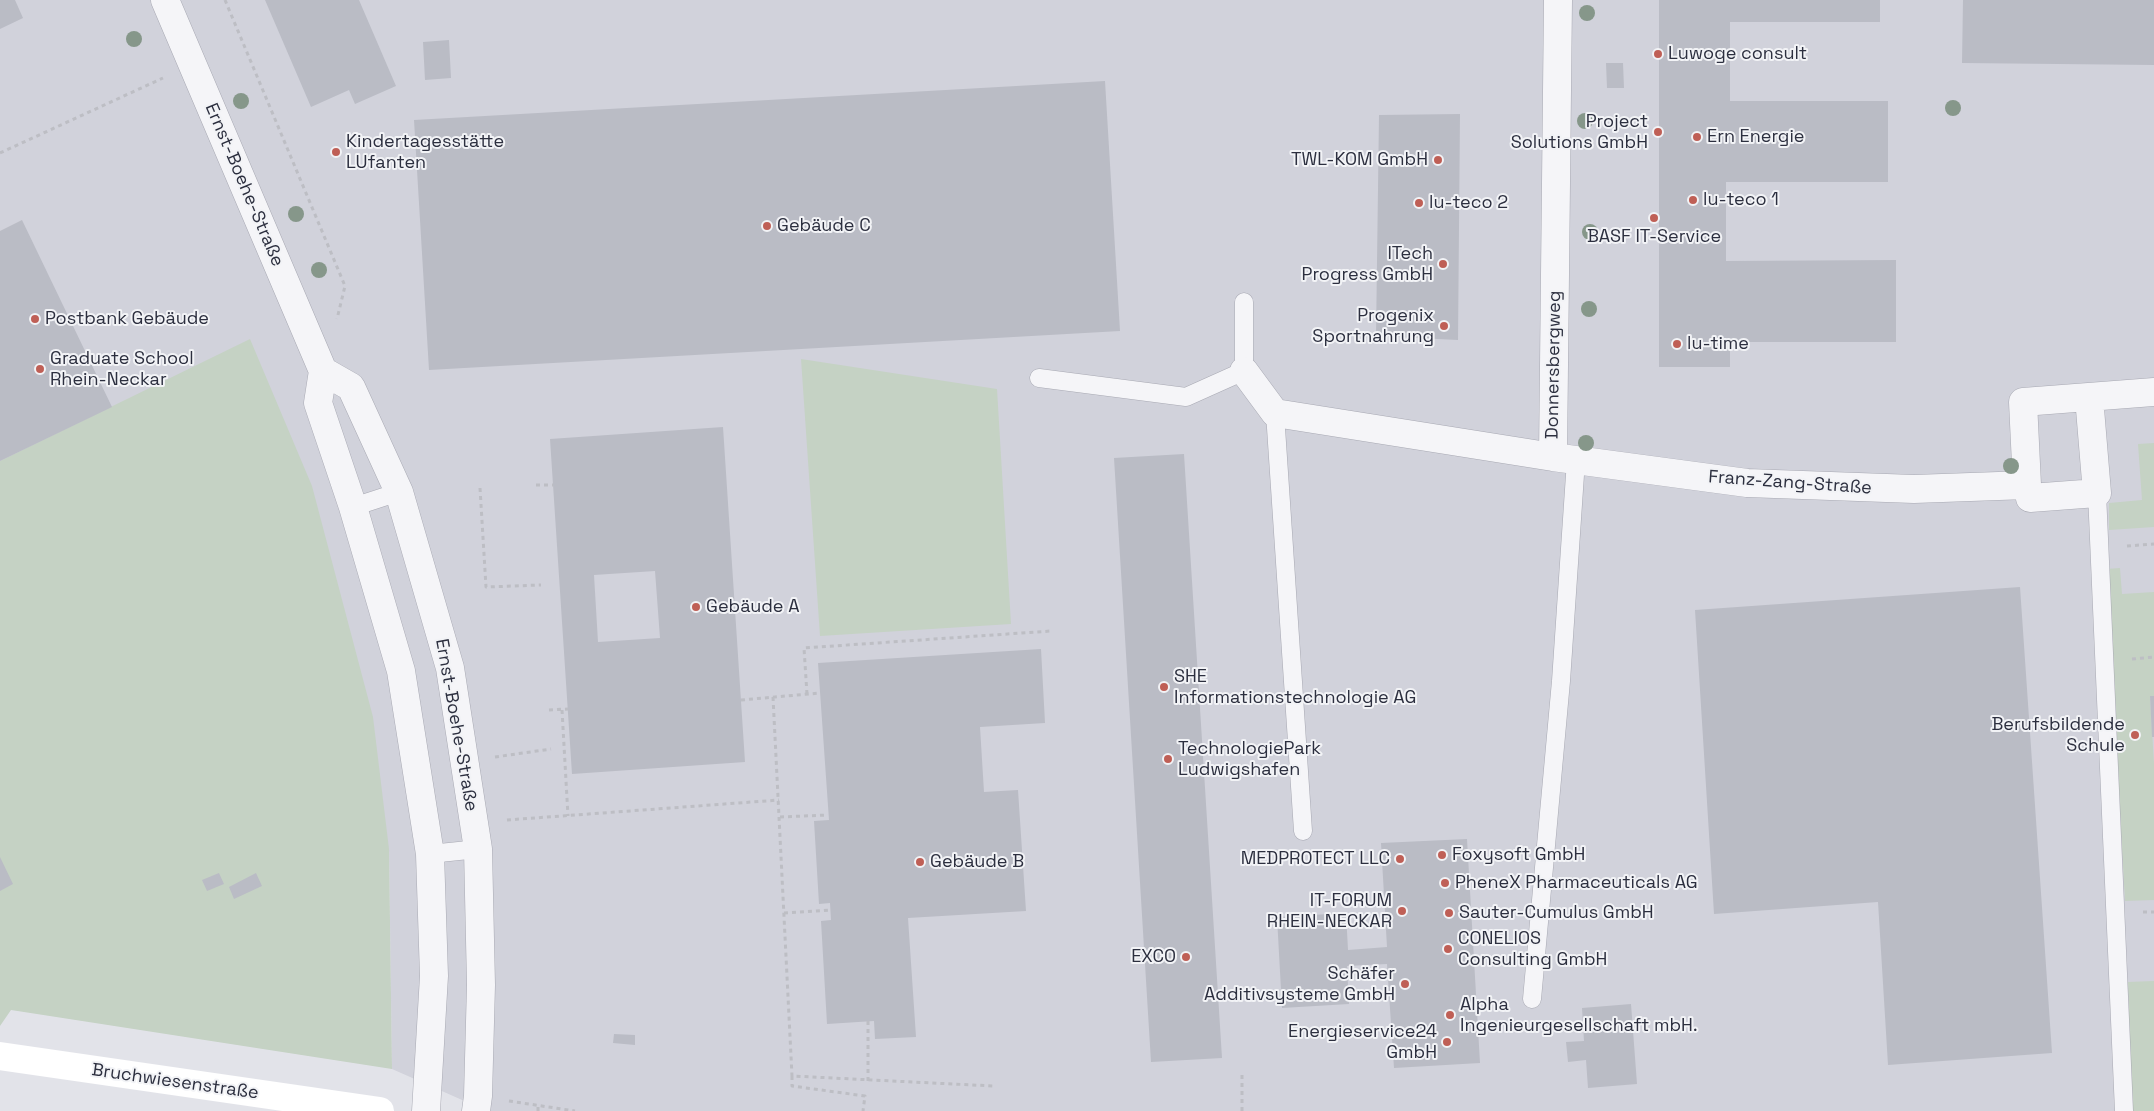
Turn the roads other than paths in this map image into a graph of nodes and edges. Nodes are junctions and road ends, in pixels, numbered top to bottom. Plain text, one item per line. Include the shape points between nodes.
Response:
1 (165, 0) edge
2 (1558, 0) edge
3 (1244, 302) dead end
4 (323, 371) junction
5 (1244, 371) junction
6 (1039, 378) dead end
7 (2154, 392) edge
8 (2089, 397) junction
9 (1275, 413) junction
10 (1565, 459) junction
11 (2027, 485) junction
12 (399, 492) junction
13 (2097, 493) junction
14 (353, 507) junction
15 (1303, 831) dead end
16 (478, 849) junction
17 (430, 854) junction
18 (1532, 999) dead end
19 (0, 1056) edge
20 (380, 1111) edge
21 (426, 1111) edge
22 (476, 1111) edge
23 (2124, 1111) edge

1 - 4 street, Ernst-Boehe-Straße
2 - 10 street, Donnersbergweg
3 - 5 lane
4 - 12 street, Ernst-Boehe-Straße via 351,387
4 - 14 street via 318,403
5 - 6 lane via 1186,397
5 - 9 street
7 - 8 street
8 - 11 street via 2023,402
8 - 13 street
9 - 10 street, Donnersbergweg
9 - 15 lane
10 - 11 street, Franz-Zang-Straße via 1747,483 1914,489
10 - 18 lane via 1561,681
11 - 13 street via 2030,498
12 - 14 lane
12 - 16 street, Ernst-Boehe-Straße via 450,668
13 - 23 lane
14 - 17 street via 401,671
16 - 17 lane
16 - 22 street, Ernst-Boehe-Straße via 481,985
17 - 21 street via 434,976
19 - 20 main road, Bruchwiesenstraße

